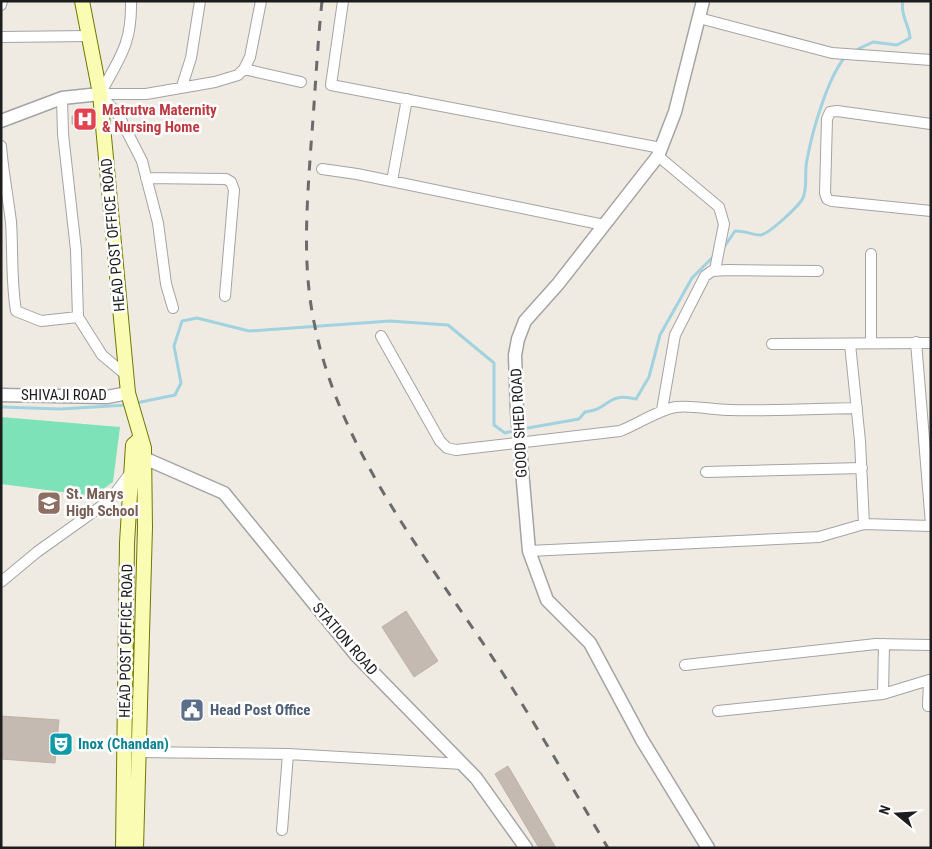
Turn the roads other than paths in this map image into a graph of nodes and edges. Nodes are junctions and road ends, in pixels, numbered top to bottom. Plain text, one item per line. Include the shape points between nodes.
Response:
1 (82, 1) edge
2 (132, 1) edge
3 (200, 1) edge
4 (261, 1) edge
5 (343, 1) edge
6 (703, 1) edge
7 (699, 18) junction
8 (90, 36) junction
9 (1, 37) edge
10 (931, 60) edge
11 (244, 69) junction
12 (301, 82) dead end
13 (182, 86) junction
14 (100, 94) junction
15 (62, 98) junction
16 (407, 99) junction
17 (1, 122) edge
18 (931, 124) edge
19 (1, 146) edge
20 (660, 152) junction
21 (322, 169) dead end
22 (146, 178) junction
23 (392, 181) junction
24 (931, 211) edge
25 (604, 225) junction
26 (872, 254) dead end
27 (715, 270) junction
28 (818, 272) dead end
29 (225, 296) dead end
30 (173, 308) dead end
31 (78, 316) junction
32 (381, 336) dead end
33 (871, 342) junction
34 (916, 342) junction
35 (930, 342) edge
36 (772, 344) dead end
37 (850, 344) junction
38 (126, 374) junction
39 (1, 395) edge
40 (129, 397) junction
41 (857, 408) junction
42 (662, 410) junction
43 (518, 433) junction
44 (140, 438) junction
45 (144, 458) junction
46 (862, 468) junction
47 (131, 472) junction
48 (706, 472) dead end
49 (864, 524) junction
50 (931, 525) edge
51 (529, 551) junction
52 (1, 582) edge
53 (884, 644) junction
54 (931, 645) edge
55 (685, 665) dead end
56 (882, 694) junction
57 (931, 706) edge
58 (718, 711) dead end
59 (137, 752) junction
60 (288, 754) junction
61 (463, 764) junction
62 (282, 830) dead end
63 (123, 848) edge
64 (136, 848) edge
65 (526, 848) edge
66 (708, 848) edge

1 - 8 main road, HEAD POST OFFICE ROAD
2 - 14 street via 132,26 126,47
3 - 13 street via 191,58
4 - 11 street via 258,26
5 - 16 street via 331,85
6 - 7 street, GOOD SHED ROAD
7 - 10 street via 832,53
7 - 20 street, GOOD SHED ROAD via 675,112
8 - 9 street
8 - 14 main road, HEAD POST OFFICE ROAD
11 - 12 street
11 - 13 street via 238,75 215,82
13 - 14 street via 146,94
14 - 15 street
14 - 22 street via 119,116 142,161
14 - 38 main road, HEAD POST OFFICE ROAD
15 - 17 street
15 - 31 street via 76,250
16 - 20 street
16 - 23 street
18 - 24 street via 830,112 827,119 825,194 832,201
19 - 31 street via 11,222 16,311 41,321
20 - 25 street, GOOD SHED ROAD
20 - 27 street via 719,207 724,224
21 - 23 street
22 - 29 street via 231,182 234,190
22 - 30 street via 158,223 166,284
23 - 25 street
25 - 43 street, GOOD SHED ROAD via 525,321 515,355
26 - 33 street
27 - 28 street
27 - 42 street via 702,280 675,335
31 - 38 street via 102,355
32 - 43 street via 447,448 460,449
33 - 34 street
33 - 37 street
34 - 35 street
34 - 50 street
36 - 37 street
37 - 41 street
38 - 40 main road, HEAD POST OFFICE ROAD
39 - 40 street, SHIVAJI ROAD
40 - 44 main road, HEAD POST OFFICE ROAD
41 - 42 street via 728,410 699,406
41 - 46 street
42 - 43 street via 620,431
43 - 51 street, GOOD SHED ROAD
44 - 45 main road, HEAD POST OFFICE ROAD
44 - 47 main road, HEAD POST OFFICE ROAD via 133,446
45 - 47 street
45 - 59 main road, HEAD POST OFFICE ROAD via 145,527
45 - 61 street, STATION ROAD via 224,493 356,654
46 - 48 street
46 - 49 street
47 - 52 street via 110,500
47 - 63 main road, HEAD POST OFFICE ROAD
49 - 50 street
49 - 51 street via 819,538
51 - 66 street, GOOD SHED ROAD via 547,600 590,643 642,740
53 - 54 street
53 - 55 street
53 - 56 street
56 - 57 street via 930,680 928,706
56 - 58 street
59 - 60 street
59 - 64 main road, HEAD POST OFFICE ROAD
60 - 61 street
60 - 62 street
61 - 65 street, STATION ROAD

